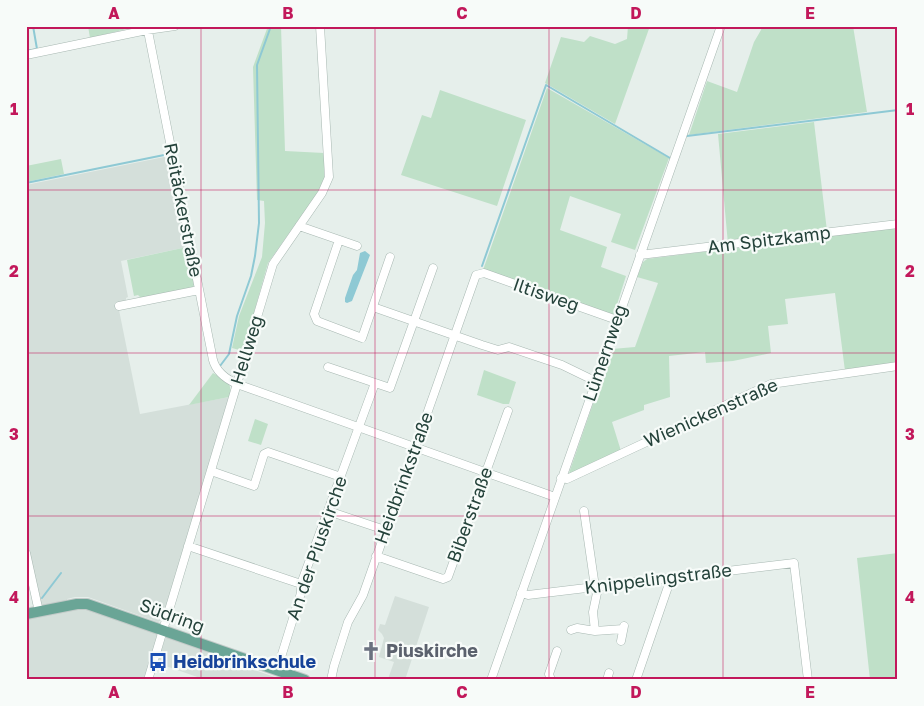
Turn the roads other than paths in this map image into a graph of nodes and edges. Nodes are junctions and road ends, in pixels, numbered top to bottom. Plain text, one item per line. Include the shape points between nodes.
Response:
1 (175, 26) edge
2 (320, 26) edge
3 (721, 26) edge
4 (147, 28) edge
5 (26, 55) edge
6 (898, 224) edge
7 (299, 226) junction
8 (339, 240) junction
9 (357, 246) dead end
10 (640, 255) junction
11 (390, 257) dead end
12 (433, 268) dead end
13 (476, 275) joint
14 (199, 290) junction
15 (119, 306) dead end
16 (373, 306) junction
17 (617, 320) junction
18 (414, 321) junction
19 (454, 335) junction
20 (898, 366) edge
21 (328, 367) dead end
22 (596, 380) junction
23 (375, 383) junction
24 (236, 384) junction
25 (508, 411) dead end
26 (359, 426) junction
27 (415, 447) junction
28 (211, 471) junction
29 (486, 472) junction
30 (341, 477) junction
31 (562, 478) junction
32 (555, 497) junction
33 (328, 511) junction
34 (584, 511) dead end
35 (385, 530) junction
36 (188, 546) junction
37 (26, 553) edge
38 (376, 556) junction
39 (671, 578) junction
40 (301, 584) junction
41 (596, 587) junction
42 (521, 593) junction
43 (38, 612) junction
44 (26, 614) edge
45 (163, 630) junction
46 (571, 630) dead end
47 (595, 631) junction
48 (621, 641) dead end
49 (557, 651) dead end
50 (277, 670) junction
51 (494, 679) edge
52 (148, 680) edge
53 (305, 680) edge
54 (331, 680) edge
55 (551, 680) edge
56 (636, 680) edge
57 (808, 680) edge

1 - 4 street
2 - 7 street, Hellweg via 329,177
3 - 10 street, Lümernweg
4 - 5 street
4 - 14 street, Reitäckerstraße
6 - 10 street, Am Spitzkamp
7 - 8 street
7 - 24 street, Hellweg via 273,264
8 - 9 street
8 - 16 street via 314,314 317,322 362,338
10 - 17 street, Lümernweg
11 - 16 street
12 - 18 street
13 - 17 street, Iltisweg via 484,273
13 - 19 street, Heidbrinkstraße
14 - 15 street
14 - 24 street, Reitäckerstraße via 214,367
16 - 18 street
17 - 22 street, Lümernweg
18 - 19 street
18 - 23 street via 390,388
19 - 22 street via 498,350 509,347
19 - 27 street, Heidbrinkstraße
20 - 31 street, Wienickenstraße via 771,384 567,479
21 - 23 street
22 - 31 street, Lümernweg
23 - 26 street, An der Piuskirche
24 - 26 street, Reitäckerstraße
24 - 28 street, Hellweg
25 - 29 street, Biberstraße
26 - 27 street, Reitäckerstraße
26 - 30 street, An der Piuskirche
27 - 29 street, Reitäckerstraße
27 - 35 street, Heidbrinkstraße
28 - 30 street via 254,486 264,454 268,452
28 - 36 street, Hellweg
29 - 32 street, Reitäckerstraße
29 - 38 street, Biberstraße via 448,577 445,579
30 - 33 street, An der Piuskirche
31 - 32 street, Lümernweg
32 - 42 street, Lümernweg
33 - 35 street
33 - 40 street, An der Piuskirche
34 - 41 street
35 - 38 street, Heidbrinkstraße
36 - 40 street
36 - 45 street, Hellweg
37 - 43 street
38 - 54 street, Heidbrinkstraße via 363,595 348,622
39 - 41 street, Knippelingstraße
39 - 56 street
39 - 57 street, Knippelingstraße via 794,563
40 - 50 street, An der Piuskirche
41 - 42 street, Knippelingstraße
41 - 47 street
42 - 51 street, Lümernweg
43 - 44 main road, Südring
43 - 45 main road, Südring via 87,604
45 - 50 main road, Südring
45 - 52 street, Hellweg
46 - 47 street
47 - 48 street via 624,626
49 - 55 street via 549,674
50 - 53 main road, Südring

